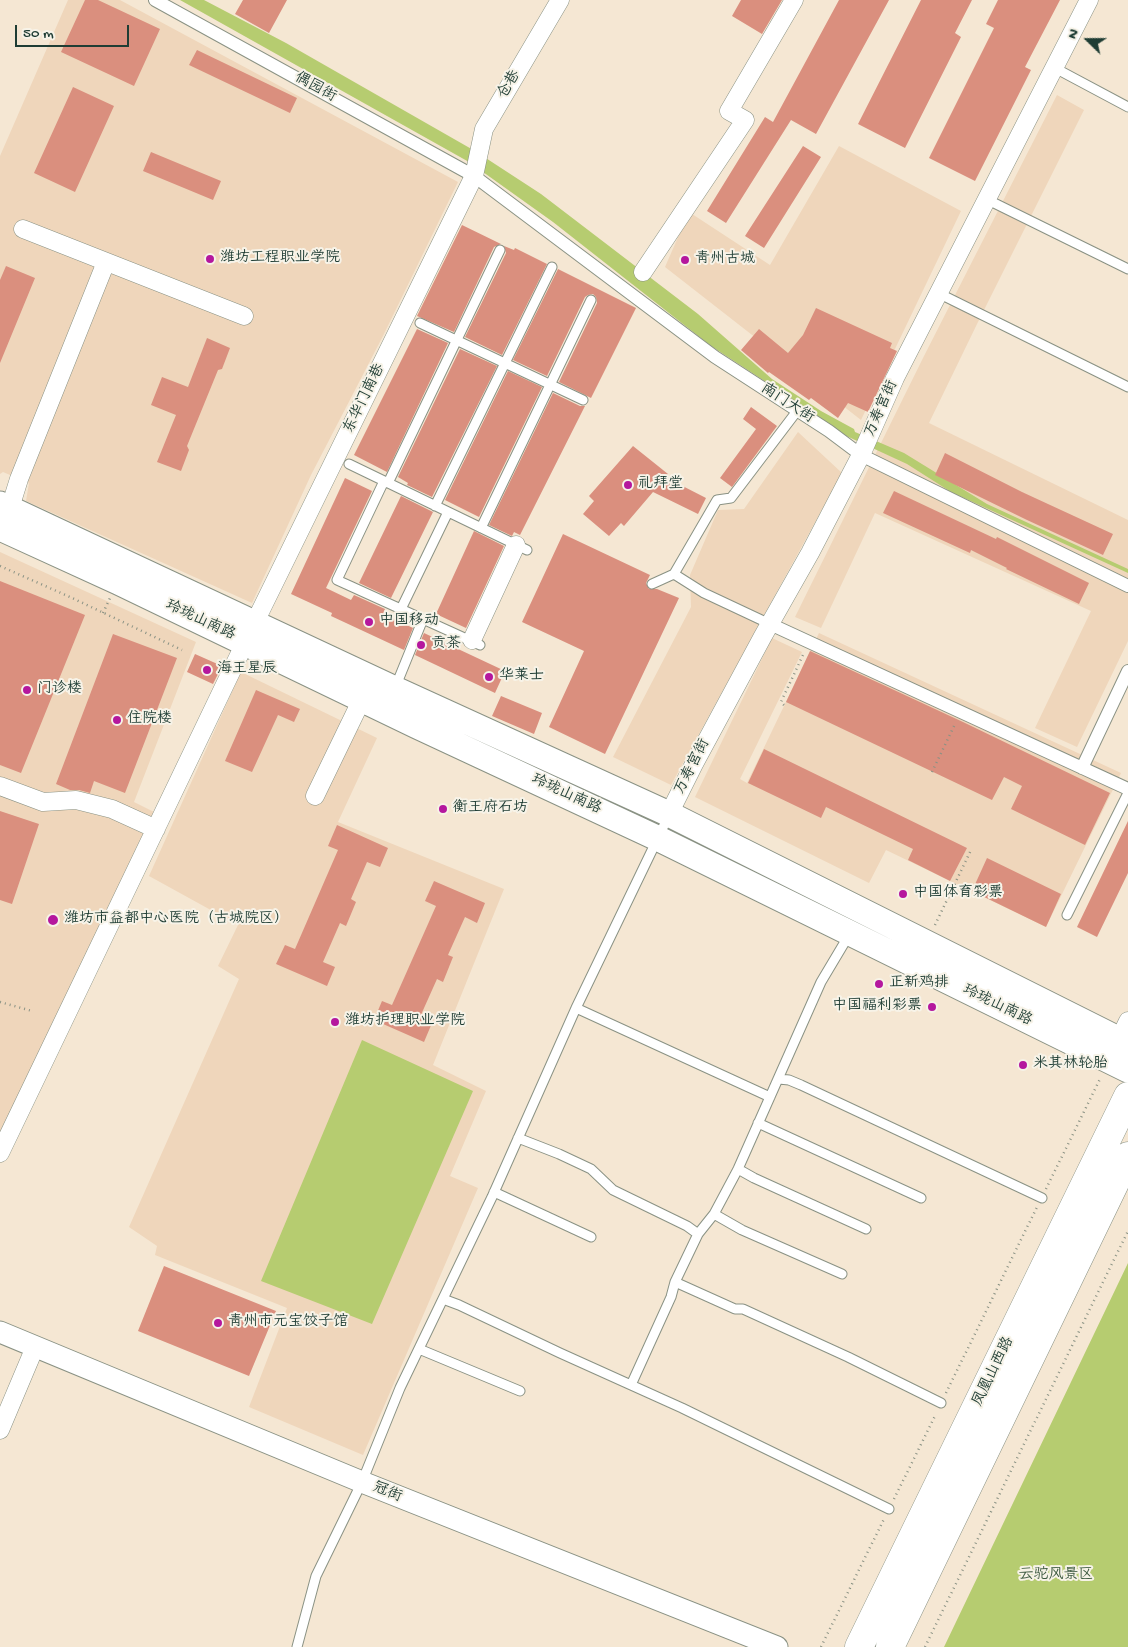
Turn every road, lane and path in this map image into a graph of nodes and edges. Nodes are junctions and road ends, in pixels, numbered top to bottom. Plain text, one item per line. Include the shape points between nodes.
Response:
1 (156, 0) edge
2 (560, 0) edge
3 (794, 0) edge
4 (1089, 0) edge
5 (1053, 67) junction
6 (1128, 107) edge
7 (474, 176) junction
8 (986, 199) junction
9 (23, 229) dead end
10 (500, 250) dead end
11 (106, 262) junction
12 (552, 267) dead end
13 (1128, 269) edge
14 (643, 272) dead end
15 (938, 294) junction
16 (591, 300) dead end
17 (244, 316) dead end
18 (420, 323) dead end
19 (456, 340) junction
20 (505, 362) junction
21 (551, 383) junction
22 (1128, 387) edge
23 (583, 400) dead end
24 (797, 411) junction
25 (861, 455) junction
26 (349, 464) dead end
27 (386, 482) junction
28 (435, 506) junction
29 (448, 512) junction
30 (3, 513) edge
31 (481, 528) junction
32 (521, 547) joint
33 (0, 566) edge
34 (674, 574) junction
35 (652, 584) dead end
36 (1128, 586) edge
37 (401, 609) junction
38 (423, 619) junction
39 (770, 624) junction
40 (250, 633) junction
41 (476, 642) joint
42 (809, 642) junction
43 (182, 650) dead end
44 (1128, 671) edge
45 (395, 689) junction
46 (362, 700) junction
47 (784, 705) dead end
48 (961, 712) junction
49 (1082, 768) junction
50 (932, 772) dead end
51 (0, 786) edge
52 (1128, 789) edge
53 (1128, 794) edge
54 (315, 796) dead end
55 (669, 814) junction
56 (156, 829) junction
57 (657, 838) junction
58 (971, 850) dead end
59 (1067, 915) dead end
60 (850, 933) junction
61 (926, 943) junction
62 (0, 1002) edge
63 (576, 1008) junction
64 (32, 1011) dead end
65 (1122, 1047) edge
66 (779, 1079) junction
67 (1128, 1096) edge
68 (770, 1097) junction
69 (758, 1123) junction
70 (518, 1138) junction
71 (0, 1153) edge
72 (1128, 1156) edge
73 (738, 1168) junction
74 (494, 1192) junction
75 (921, 1198) dead end
76 (1042, 1198) junction
77 (714, 1214) junction
78 (866, 1229) dead end
79 (1128, 1231) edge
80 (698, 1234) junction
81 (592, 1237) dead end
82 (842, 1274) dead end
83 (675, 1282) junction
84 (443, 1300) junction
85 (0, 1332) edge
86 (36, 1347) junction
87 (419, 1349) junction
88 (631, 1385) junction
89 (520, 1391) dead end
90 (941, 1404) junction
91 (0, 1430) edge
92 (362, 1482) junction
93 (889, 1509) junction
94 (297, 1647) edge
95 (777, 1647) edge
96 (821, 1647) edge
97 (859, 1647) edge
98 (890, 1647) edge
99 (925, 1647) edge

1 - 7 street, 偶园街
2 - 7 street, 仓巷 via 484,129
3 - 14 street via 729,111 745,120
4 - 5 street, 万寿宫街
5 - 6 lane
5 - 8 street, 万寿宫街
7 - 24 street, 南门大街 via 715,357
7 - 40 street, 东华门南巷
8 - 13 lane
8 - 15 street, 万寿宫街
9 - 11 street
10 - 19 lane
11 - 17 street
11 - 30 street
12 - 20 lane
15 - 22 lane
15 - 25 street, 万寿宫街 via 895,378
16 - 21 lane
18 - 19 lane
19 - 20 lane
19 - 27 lane
20 - 21 lane
20 - 28 lane
21 - 23 lane
21 - 31 lane
24 - 25 street, 南门大街
24 - 34 lane via 731,498 717,500
25 - 36 street, 南门大街
25 - 39 street, 万寿宫街
26 - 27 lane
27 - 28 lane
27 - 37 lane via 337,580
28 - 29 lane
29 - 31 lane
29 - 37 lane
30 - 40 main road, 玲珑山南路
31 - 32 lane
32 - 41 street
33 - 43 path
34 - 35 lane
34 - 39 lane via 704,593
37 - 38 lane
38 - 41 lane
38 - 45 lane
39 - 42 street
39 - 55 street, 万寿宫街
40 - 45 main road, 玲珑山南路
40 - 46 main road, 玲珑山南路
40 - 56 street, 东华门南巷
42 - 47 path via 781,702
42 - 48 street
44 - 49 street
45 - 55 main road, 玲珑山南路
46 - 54 street
46 - 57 main road, 玲珑山南路
48 - 49 street
48 - 50 path
49 - 52 street
51 - 56 street via 43,802 76,800 112,809
53 - 59 lane
55 - 57 lane
55 - 61 main road, 玲珑山南路
56 - 71 street, 东华门南巷
57 - 60 main road, 玲珑山南路
57 - 63 lane
58 - 61 path
60 - 65 main road, 玲珑山南路
60 - 66 lane via 821,982
61 - 65 main road, 玲珑山南路
62 - 64 path
63 - 68 lane
63 - 70 lane
65 - 76 path
66 - 68 lane
66 - 76 lane via 802,1085
67 - 97 main road, 凤凰山西路
68 - 69 lane
69 - 73 lane
69 - 75 lane
70 - 74 lane
70 - 80 lane via 591,1169 613,1190
72 - 98 main road, 凤凰山西路
73 - 77 lane
73 - 78 lane
74 - 81 lane
74 - 84 lane
76 - 90 path
77 - 80 lane
77 - 82 lane via 742,1230
79 - 99 path
80 - 83 lane
83 - 88 lane
83 - 90 lane via 734,1309 752,1312
84 - 87 lane
84 - 88 lane via 459,1304
85 - 86 street, 冠街
86 - 91 street
86 - 92 street, 冠街
87 - 89 lane
87 - 92 lane
88 - 93 lane
90 - 93 path
92 - 94 lane via 316,1576
92 - 95 street, 冠街
93 - 96 path

